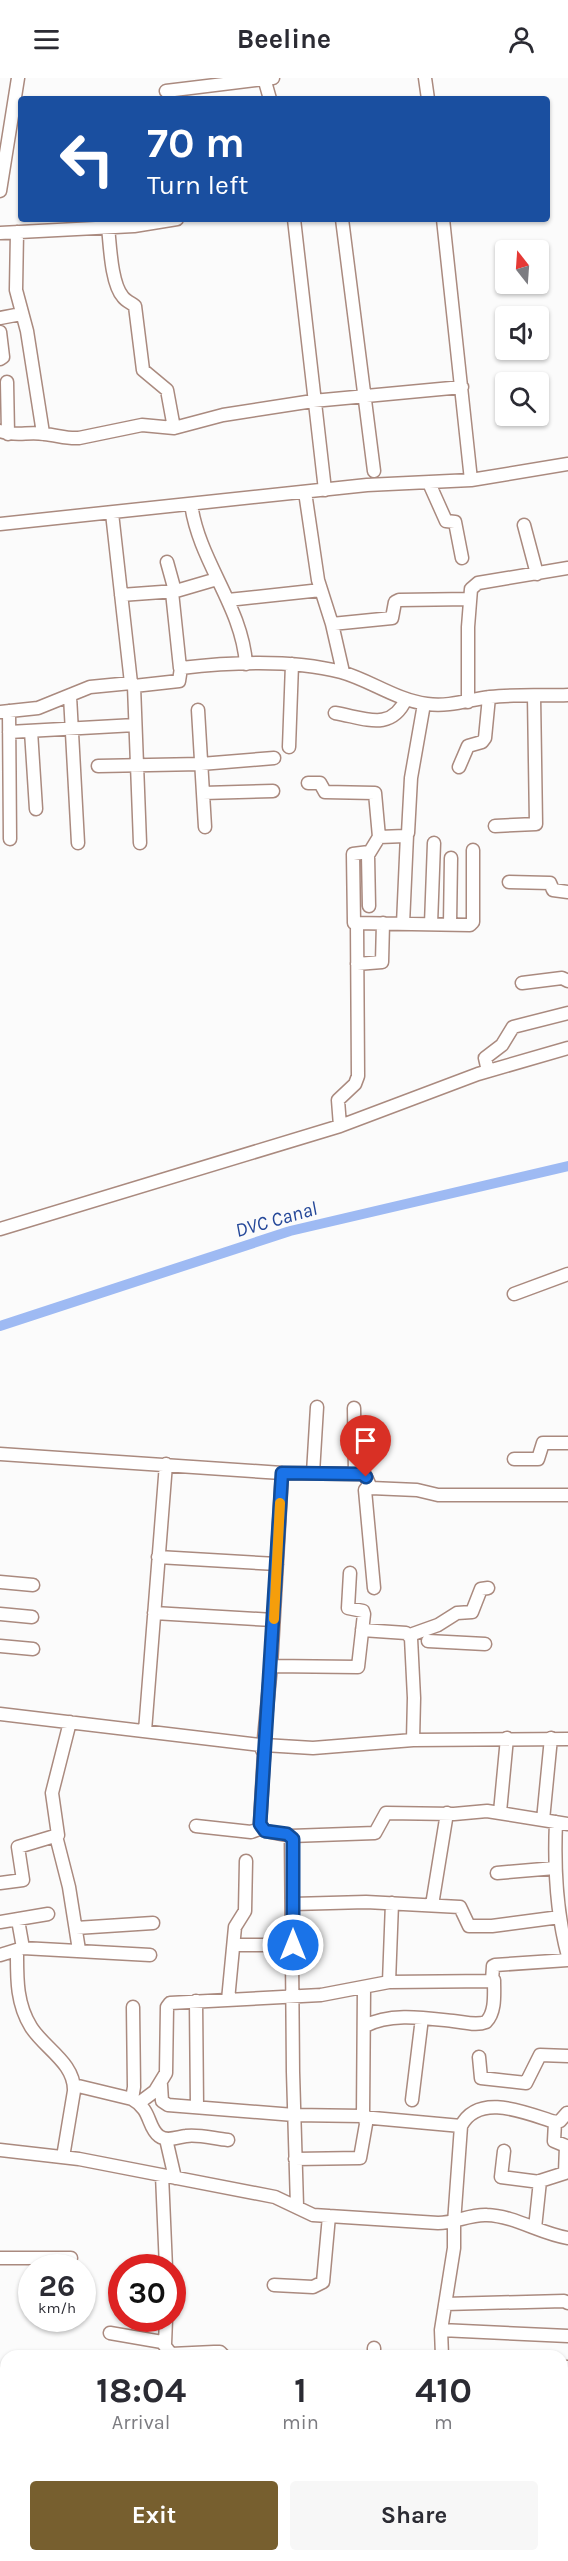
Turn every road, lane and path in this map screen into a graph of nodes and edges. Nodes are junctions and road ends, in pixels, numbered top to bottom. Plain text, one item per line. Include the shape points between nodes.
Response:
1 (18, 78) edge
2 (165, 78) edge
3 (267, 78) edge
4 (425, 78) edge
5 (167, 95) edge
6 (270, 96) edge
7 (428, 96) edge
8 (0, 191) edge
9 (161, 222) edge
10 (294, 222) edge
11 (342, 222) edge
12 (443, 222) edge
13 (108, 227) junction
14 (17, 232) junction
15 (0, 233) edge
16 (21, 314) junction
17 (0, 318) edge
18 (0, 332) edge
19 (0, 358) edge
20 (7, 382) dead end
21 (462, 387) junction
22 (366, 396) junction
23 (313, 401) junction
24 (174, 428) junction
25 (4, 433) edge
26 (43, 433) junction
27 (568, 464) edge
28 (374, 471) dead end
29 (471, 480) junction
30 (429, 483) junction
31 (325, 490) junction
32 (305, 492) junction
33 (191, 504) junction
34 (112, 513) junction
35 (0, 524) edge
36 (524, 525) dead end
37 (462, 558) dead end
38 (168, 562) dead end
39 (568, 568) edge
40 (537, 574) junction
41 (216, 579) junction
42 (321, 590) junction
43 (173, 591) junction
44 (121, 595) junction
45 (470, 599) junction
46 (228, 600) junction
47 (332, 624) junction
48 (246, 664) junction
49 (292, 664) junction
50 (180, 668) junction
51 (343, 672) junction
52 (132, 684) junction
53 (568, 695) edge
54 (70, 696) junction
55 (534, 696) junction
56 (489, 698) junction
57 (406, 699) junction
58 (468, 702) junction
59 (424, 704) junction
60 (198, 710) dead end
61 (5, 711) edge
62 (335, 713) dead end
63 (135, 725) junction
64 (73, 728) junction
65 (32, 730) junction
66 (9, 732) junction
67 (289, 747) dead end
68 (274, 758) dead end
69 (201, 764) junction
70 (137, 765) junction
71 (98, 766) dead end
72 (459, 767) dead end
73 (308, 783) dead end
74 (273, 791) dead end
75 (203, 793) junction
76 (36, 809) dead end
77 (5, 811) edge
78 (495, 826) dead end
79 (205, 827) dead end
80 (407, 835) junction
81 (379, 837) junction
82 (10, 839) dead end
83 (78, 843) dead end
84 (140, 843) dead end
85 (434, 843) dead end
86 (473, 850) dead end
87 (369, 852) junction
88 (451, 858) dead end
89 (509, 882) dead end
90 (568, 892) edge
91 (369, 906) dead end
92 (357, 923) junction
93 (383, 923) junction
94 (403, 924) junction
95 (431, 924) junction
96 (450, 924) junction
97 (357, 964) junction
98 (568, 981) edge
99 (522, 983) dead end
100 (568, 1013) edge
101 (568, 1048) edge
102 (488, 1071) junction
103 (340, 1126) junction
104 (0, 1229) edge
105 (568, 1274) edge
106 (514, 1294) dead end
107 (317, 1407) dead end
108 (354, 1408) dead end
109 (568, 1443) edge
110 (0, 1454) edge
111 (514, 1459) dead end
112 (166, 1464) junction
113 (282, 1473) junction
114 (313, 1473) junction
115 (355, 1474) junction
116 (369, 1485) junction
117 (568, 1495) edge
118 (158, 1557) junction
119 (277, 1564) junction
120 (350, 1573) dead end
121 (0, 1582) edge
122 (33, 1585) dead end
123 (374, 1588) dead end
124 (488, 1588) dead end
125 (154, 1613) junction
126 (0, 1614) edge
127 (32, 1617) dead end
128 (273, 1620) junction
129 (362, 1630) junction
130 (410, 1635) junction
131 (428, 1641) dead end
132 (485, 1644) dead end
133 (0, 1646) edge
134 (33, 1649) dead end
135 (271, 1666) junction
136 (0, 1714) edge
137 (69, 1722) junction
138 (145, 1731) junction
139 (507, 1738) junction
140 (551, 1738) junction
141 (568, 1738) edge
142 (412, 1740) junction
143 (264, 1747) junction
144 (500, 1812) junction
145 (447, 1813) junction
146 (556, 1822) edge
147 (196, 1826) dead end
148 (262, 1828) junction
149 (56, 1836) junction
150 (291, 1836) junction
151 (246, 1861) dead end
152 (555, 1868) junction
153 (497, 1873) dead end
154 (0, 1883) edge
155 (563, 1892) edge
156 (392, 1903) junction
157 (293, 1904) junction
158 (432, 1905) junction
159 (48, 1914) dead end
160 (560, 1917) junction
161 (18, 1920) junction
162 (0, 1922) edge
163 (153, 1923) dead end
164 (76, 1928) junction
165 (234, 1945) junction
166 (293, 1945) junction
167 (20, 1949) junction
168 (79, 1950) junction
169 (0, 1955) edge
170 (150, 1955) dead end
171 (568, 1958) edge
172 (494, 1980) junction
173 (389, 1982) junction
174 (364, 1988) junction
175 (293, 1996) junction
176 (228, 2000) junction
177 (196, 2001) junction
178 (133, 2007) dead end
179 (422, 2018) junction
180 (365, 2026) junction
181 (568, 2056) edge
182 (479, 2057) dead end
183 (74, 2085) junction
184 (161, 2085) junction
185 (412, 2100) dead end
186 (135, 2101) junction
187 (197, 2107) junction
188 (568, 2110) edge
189 (294, 2115) junction
190 (364, 2116) junction
191 (555, 2122) junction
192 (461, 2126) junction
193 (166, 2139) junction
194 (228, 2140) dead end
195 (0, 2150) edge
196 (504, 2151) dead end
197 (63, 2157) junction
198 (295, 2159) junction
199 (162, 2175) junction
200 (175, 2178) junction
201 (540, 2182) junction
202 (297, 2206) junction
203 (329, 2216) junction
204 (454, 2223) junction
205 (535, 2228) junction
206 (568, 2238) edge
207 (165, 2254) edge
208 (0, 2258) edge
209 (18, 2258) edge
210 (274, 2285) dead end
211 (568, 2303) edge
212 (445, 2304) junction
213 (441, 2330) junction
214 (165, 2332) edge
215 (110, 2333) dead end
216 (568, 2336) edge
217 (165, 2344) junction
218 (169, 2350) edge
219 (442, 2350) edge

1 - 8 street
2 - 5 street
3 - 5 street
3 - 6 street
4 - 7 street
9 - 13 street
10 - 23 street
11 - 22 street
12 - 21 street
13 - 14 street
13 - 24 street via 120,291 135,306 142,370 168,390
14 - 15 street
14 - 16 street via 15,280
16 - 17 street
16 - 26 street
18 - 19 street
20 - 25 street
21 - 22 street
21 - 29 street
22 - 23 street
22 - 28 street
23 - 24 street via 223,415
23 - 31 street
24 - 26 street via 141,425 70,439
25 - 26 street
27 - 29 street
29 - 30 street
30 - 31 street
30 - 37 street via 446,521 455,522
31 - 32 street
32 - 33 street
32 - 42 street
33 - 34 street
33 - 41 street via 201,546
34 - 35 street
34 - 44 street
36 - 40 street
38 - 43 street
39 - 40 street
40 - 45 street via 478,583 471,589
41 - 43 street
41 - 46 street
42 - 46 street
42 - 47 street
43 - 44 street
43 - 50 street
44 - 52 street
45 - 47 street via 399,600 395,602 392,618
45 - 58 street
46 - 48 street via 243,640
47 - 51 street
48 - 49 street
48 - 50 street
49 - 51 street
49 - 67 street
50 - 52 street via 179,681
51 - 57 street
52 - 54 street via 90,687
52 - 63 street
53 - 55 street
54 - 61 street via 38,708
54 - 64 street
55 - 56 street
55 - 78 street via 537,823
56 - 58 street
56 - 72 street via 485,738 468,746
57 - 59 street
57 - 62 street via 397,715 384,721
58 - 59 street
59 - 80 street via 411,778
60 - 69 street
61 - 66 street
63 - 64 street
63 - 70 street
64 - 65 street
64 - 83 street
65 - 66 street
65 - 76 street
66 - 77 street
68 - 69 street
69 - 70 street
69 - 75 street
70 - 71 street
70 - 84 street
73 - 81 street via 320,783 325,792 375,793
74 - 75 street
75 - 79 street
77 - 82 street
80 - 81 street
80 - 94 street
81 - 87 street
85 - 95 street
86 - 96 street via 472,924
87 - 91 street
87 - 92 street via 353,854 353,921
88 - 96 street
89 - 90 street via 550,883 553,890
92 - 93 street
92 - 97 street
93 - 94 street
93 - 97 street via 382,962
94 - 95 street
95 - 96 street
97 - 103 street via 358,1076 338,1100
98 - 99 street via 562,978
100 - 102 street via 513,1027 502,1046 485,1058
101 - 102 street
102 - 103 street
103 - 104 street
105 - 106 street
107 - 114 street
108 - 115 street
109 - 111 street via 541,1444 538,1459
110 - 112 street
112 - 113 street
112 - 118 street
113 - 114 street
113 - 119 street
114 - 115 street
115 - 116 street via 365,1475
116 - 117 street via 438,1496
116 - 123 street via 365,1490
118 - 119 street
118 - 125 street
119 - 128 street
120 - 129 street via 348,1608 363,1612
121 - 122 street
124 - 130 street via 481,1589 472,1612 457,1613 445,1622
125 - 128 street
125 - 138 street
126 - 127 street
128 - 135 street
129 - 130 street
129 - 135 street via 358,1668
130 - 142 street via 414,1687
131 - 132 street
133 - 134 street
135 - 143 street
136 - 137 street
137 - 138 street
137 - 149 street via 52,1793 59,1834
138 - 143 street
139 - 140 street
139 - 142 street
139 - 144 street
140 - 141 street
140 - 146 street
142 - 143 street via 323,1748
143 - 148 street
144 - 145 street
144 - 146 street
145 - 150 street via 384,1813 375,1833
145 - 158 street
146 - 152 street
147 - 148 street via 252,1832
148 - 150 street
149 - 154 street via 18,1847 23,1880
149 - 164 street
150 - 157 street
151 - 165 street via 245,1911 236,1923
152 - 153 street
152 - 155 street
155 - 160 street
156 - 157 street
156 - 158 street
156 - 173 street
157 - 166 street
158 - 160 street via 460,1907 469,1926
159 - 161 street
160 - 171 street
161 - 162 street
161 - 167 street
163 - 164 street
164 - 168 street
165 - 166 street
165 - 176 street
166 - 175 street
167 - 168 street
167 - 169 street
167 - 183 street via 17,1985 25,2016 58,2056
168 - 170 street
171 - 172 street via 495,1965
172 - 173 street
172 - 179 street via 493,2007 486,2022
173 - 174 street
174 - 175 street
174 - 180 street
175 - 176 street
175 - 189 street
176 - 177 street
177 - 184 street via 170,2003 167,2007 166,2073
177 - 187 street
178 - 186 street
179 - 180 street via 392,2019
179 - 185 street
180 - 190 street
181 - 182 street via 540,2055 526,2083 481,2078
183 - 186 street
183 - 197 street
184 - 186 street
184 - 187 street via 164,2104
186 - 193 street via 147,2113 156,2134
187 - 189 street
188 - 191 street
189 - 190 street
189 - 198 street
190 - 192 street
190 - 198 street via 360,2158
191 - 192 street via 492,2107 470,2115
191 - 201 street via 554,2141 566,2146 565,2173
192 - 204 street
193 - 194 street via 193,2136
193 - 200 street
195 - 197 street
196 - 201 street via 501,2177
197 - 199 street
198 - 202 street
199 - 200 street
199 - 207 street
200 - 202 street via 275,2197
201 - 205 street
202 - 203 street via 313,2215
203 - 204 street
203 - 210 street via 323,2282 314,2287
204 - 205 street via 465,2217 490,2215
204 - 212 street
205 - 206 street
208 - 209 street
211 - 212 street
212 - 213 street
213 - 216 street
213 - 219 street
214 - 217 street
215 - 217 street
217 - 218 street

